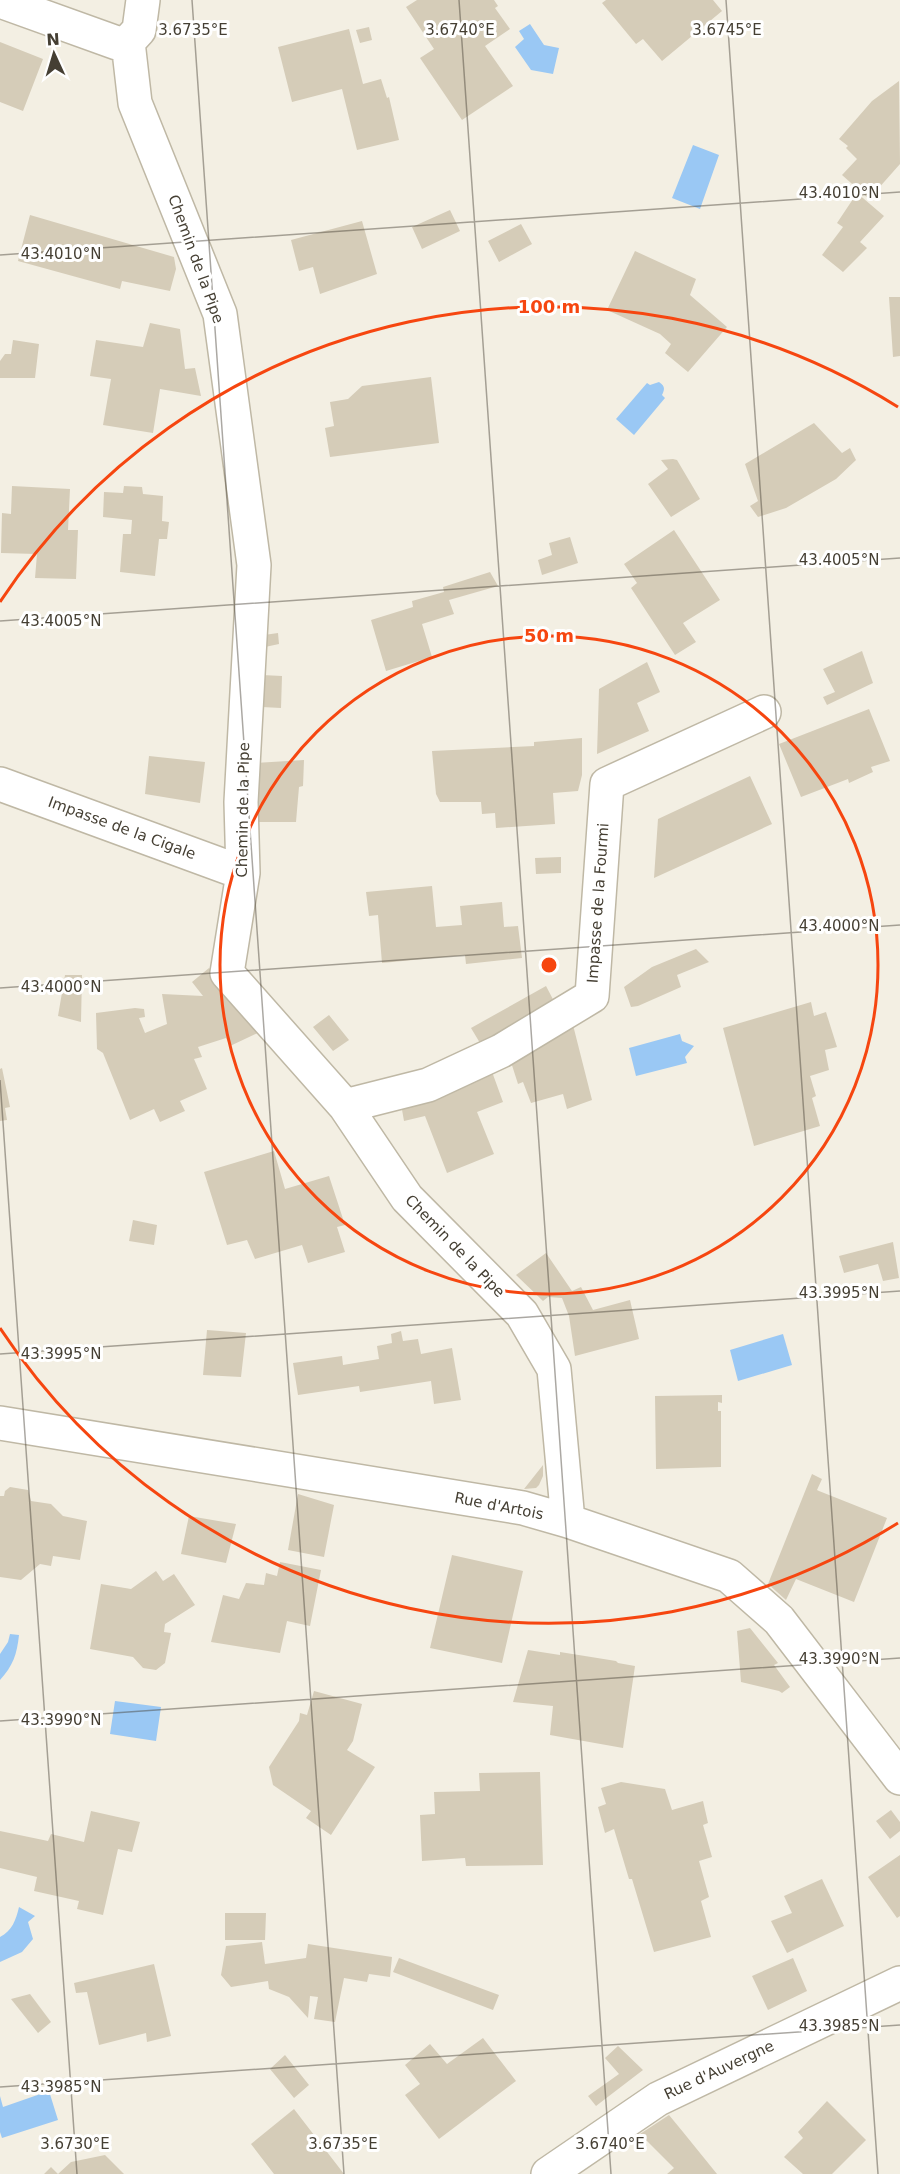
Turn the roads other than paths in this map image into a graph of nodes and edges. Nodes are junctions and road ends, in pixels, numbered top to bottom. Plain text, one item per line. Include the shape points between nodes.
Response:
1 (143, 0) edge
2 (0, 1) edge
3 (128, 42) junction
4 (764, 712) dead end
5 (0, 784) edge
6 (243, 873) junction
7 (345, 1106) junction
8 (0, 1423) edge
9 (568, 1521) junction
10 (900, 1778) edge
11 (900, 1983) edge
12 (548, 2174) edge

1 - 3 street via 139,30
2 - 3 street via 117,43
3 - 6 street, Chemin de la Pipe via 135,103 220,314 254,565 241,802
4 - 7 street, Impasse de la Fourmi via 607,784 592,996 501,1051 428,1086
5 - 6 street, Impasse de la Cigale
6 - 7 street, Chemin de la Pipe via 227,973
7 - 9 street, Chemin de la Pipe via 406,1198 522,1314 554,1369
8 - 9 street, Rue d'Artois via 523,1508
9 - 10 street, Rue d'Artois via 729,1576 779,1620
11 - 12 street, Rue d'Auvergne via 658,2099

